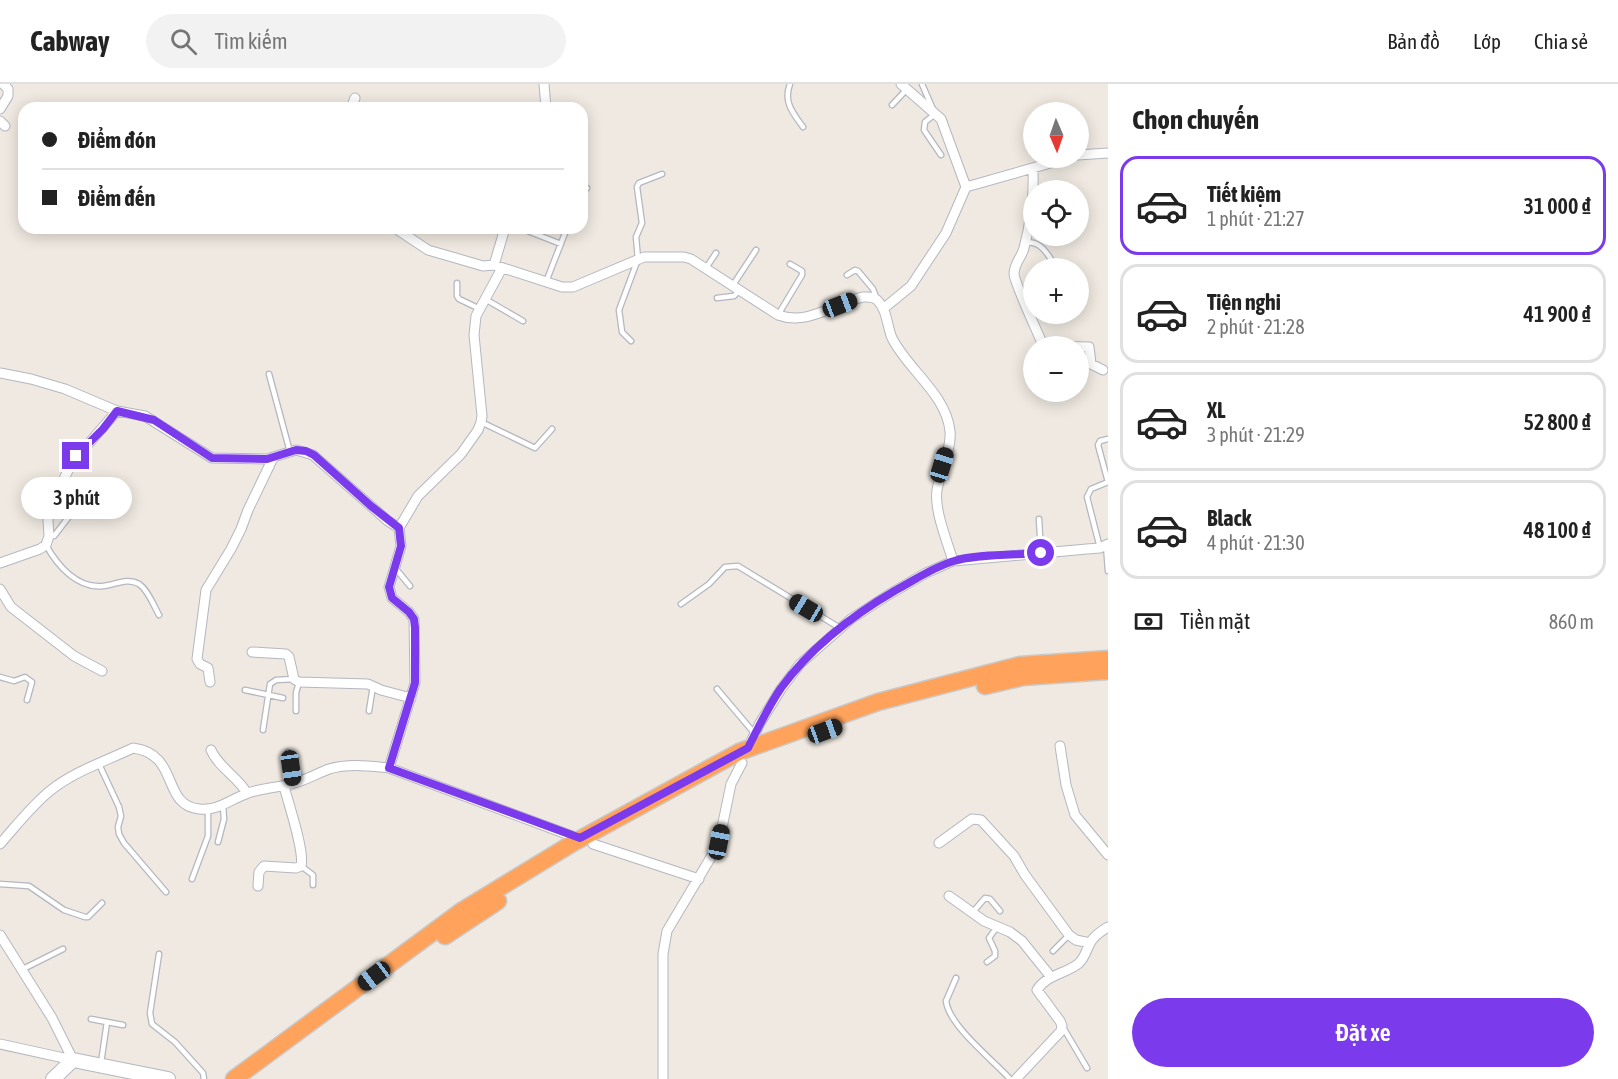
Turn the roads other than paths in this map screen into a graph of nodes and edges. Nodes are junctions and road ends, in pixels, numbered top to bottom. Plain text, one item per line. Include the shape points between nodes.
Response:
1 (3, 84) edge
2 (544, 84) edge
3 (790, 84) edge
4 (922, 84) edge
5 (904, 87) edge
6 (355, 98) dead end
7 (353, 102) edge
8 (546, 102) edge
9 (892, 105) dead end
10 (0, 109) edge
11 (935, 114) junction
12 (802, 127) dead end
13 (1108, 153) edge
14 (1089, 154) edge
15 (941, 155) dead end
16 (1033, 168) joint
17 (662, 174) dead end
18 (1033, 180) edge
19 (966, 187) junction
20 (404, 234) edge
21 (504, 234) edge
22 (535, 234) edge
23 (565, 234) edge
24 (561, 244) junction
25 (1024, 246) edge
26 (1038, 246) edge
27 (756, 250) dead end
28 (716, 253) dead end
29 (1050, 258) edge
30 (638, 259) junction
31 (790, 264) dead end
32 (498, 267) junction
33 (706, 268) junction
34 (847, 275) dead end
35 (546, 282) junction
36 (457, 283) dead end
37 (736, 288) junction
38 (1023, 293) edge
39 (717, 297) dead end
40 (485, 299) junction
41 (877, 300) junction
42 (480, 309) junction
43 (883, 309) junction
44 (778, 315) junction
45 (523, 321) dead end
46 (1036, 324) edge
47 (631, 341) dead end
48 (1103, 370) dead end
49 (0, 373) edge
50 (269, 374) dead end
51 (117, 411) junction
52 (481, 422) junction
53 (552, 429) dead end
54 (1108, 438) edge
55 (290, 452) junction
56 (273, 458) junction
57 (86, 501) dead end
58 (1039, 519) dead end
59 (399, 528) junction
60 (47, 540) junction
61 (1105, 545) edge
62 (1041, 553) junction
63 (953, 561) junction
64 (0, 563) edge
65 (394, 567) junction
66 (1108, 571) edge
67 (410, 586) dead end
68 (0, 589) edge
69 (681, 604) dead end
70 (159, 615) dead end
71 (840, 628) junction
72 (252, 652) dead end
73 (1108, 659) edge
74 (102, 671) dead end
75 (1108, 671) edge
76 (0, 677) edge
77 (296, 680) junction
78 (210, 682) dead end
79 (373, 686) junction
80 (717, 689) dead end
81 (245, 690) dead end
82 (268, 695) junction
83 (283, 698) dead end
84 (411, 698) junction
85 (27, 700) dead end
86 (296, 711) dead end
87 (369, 711) dead end
88 (858, 714) junction
89 (263, 730) dead end
90 (1060, 746) dead end
91 (748, 748) junction
92 (211, 750) dead end
93 (288, 752) dead end
94 (99, 764) junction
95 (389, 768) junction
96 (288, 785) junction
97 (247, 793) junction
98 (223, 806) junction
99 (208, 810) junction
100 (586, 841) junction
101 (218, 842) dead end
102 (939, 843) dead end
103 (0, 844) edge
104 (1108, 855) edge
105 (301, 866) junction
106 (192, 879) dead end
107 (699, 879) junction
108 (0, 884) edge
109 (313, 885) dead end
110 (258, 886) dead end
111 (166, 892) dead end
112 (949, 896) dead end
113 (102, 903) dead end
114 (1000, 911) dead end
115 (972, 913) junction
116 (997, 927) junction
117 (1108, 927) edge
118 (0, 934) edge
119 (1069, 935) junction
120 (1090, 943) junction
121 (63, 948) dead end
122 (1053, 951) dead end
123 (159, 954) dead end
124 (987, 962) dead end
125 (21, 970) junction
126 (1051, 977) junction
127 (956, 978) dead end
128 (341, 1006) junction
129 (91, 1018) dead end
130 (107, 1022) junction
131 (123, 1024) dead end
132 (1062, 1026) junction
133 (0, 1044) edge
134 (73, 1060) junction
135 (101, 1065) junction
136 (1087, 1068) dead end
137 (53, 1079) edge
138 (168, 1079) edge
139 (204, 1079) edge
140 (234, 1079) edge
141 (247, 1079) edge
142 (663, 1079) edge
143 (1011, 1079) edge
144 (1016, 1079) edge

1 - 10 street via 8,96
2 - 8 street
3 - 12 lane via 789,109
4 - 11 lane
5 - 9 lane
5 - 11 street
6 - 7 street
11 - 15 lane via 924,126
11 - 19 street via 945,127
13 - 14 street
16 - 18 street
16 - 19 street
17 - 30 lane via 637,187 642,223 636,237
19 - 43 street via 946,233 910,286
20 - 32 street via 428,250
21 - 32 street
22 - 24 lane
23 - 24 lane
24 - 35 lane
25 - 38 street via 1014,272
26 - 29 lane
27 - 37 lane
28 - 33 lane
30 - 33 street via 684,257
30 - 35 street via 573,287
30 - 47 lane via 619,310 622,332
31 - 44 lane via 802,274
32 - 35 street
32 - 40 street
33 - 37 street
34 - 41 lane via 858,271
36 - 42 lane via 459,299
37 - 39 lane via 734,296
37 - 44 street
40 - 42 street
40 - 45 lane
41 - 43 street
41 - 44 street via 855,299 796,319
42 - 52 street via 474,335
43 - 63 street via 892,338 947,417 950,440 937,503
46 - 48 street via 1042,343 1089,346 1091,364
49 - 51 street via 65,389
50 - 55 lane
51 - 56 street via 154,420 212,458
51 - 60 street via 71,464 50,511
52 - 53 lane via 535,448
52 - 59 street via 461,454 418,496
54 - 61 lane via 1098,445 1108,482 1091,489 1087,497
55 - 56 street
55 - 59 street via 314,455
56 - 78 street via 231,549 206,590 197,659 208,668
57 - 60 lane
58 - 62 lane
59 - 65 street via 401,546
60 - 64 street via 40,549
60 - 70 lane via 52,556 70,576 96,586 137,583
61 - 62 street
61 - 66 lane
62 - 63 street
63 - 71 street via 888,595
65 - 67 lane
65 - 84 street via 390,595 414,619 415,683
68 - 74 street via 11,606 47,635
69 - 71 lane via 725,567 738,566
71 - 91 street via 800,664
72 - 77 street via 286,654
73 - 88 highway via 1020,665 878,702
75 - 88 highway via 1023,676
76 - 85 lane via 14,681 30,679
77 - 79 street
77 - 82 lane via 273,681
77 - 86 lane
79 - 84 street
79 - 87 lane
80 - 91 lane
81 - 82 lane
82 - 83 lane
82 - 89 lane
84 - 95 street
88 - 91 highway
90 - 104 street via 1075,815
91 - 100 highway
91 - 107 street via 731,784 719,842
92 - 97 street
93 - 96 lane
94 - 99 street via 133,748 144,749 161,761 178,798 187,806
94 - 103 street via 52,789
94 - 111 lane via 121,812 119,834
95 - 96 street via 349,765
95 - 100 street
96 - 97 street
96 - 105 street
97 - 98 street
98 - 99 street
98 - 101 lane
99 - 106 lane via 208,836
100 - 107 street
100 - 128 highway
102 - 119 street via 972,819 981,820 1011,852
105 - 109 lane via 313,875
105 - 110 street via 264,866 259,872
107 - 142 street via 664,941
108 - 113 lane via 29,886 64,910 85,918
112 - 115 street
114 - 115 lane via 986,898
115 - 116 street
116 - 124 lane via 989,938 995,956
116 - 126 street via 1023,941
117 - 120 street
118 - 125 street
119 - 120 street
119 - 122 lane
120 - 126 street via 1080,962
121 - 125 lane
123 - 139 lane via 150,1013 152,1024 175,1042
125 - 134 street
126 - 132 street via 1037,990
127 - 143 lane via 946,1001 951,1016
128 - 140 highway
128 - 141 highway
129 - 130 lane
130 - 131 lane
130 - 135 lane
132 - 136 lane
132 - 144 street
133 - 134 street
134 - 135 street
134 - 137 street
135 - 138 street

